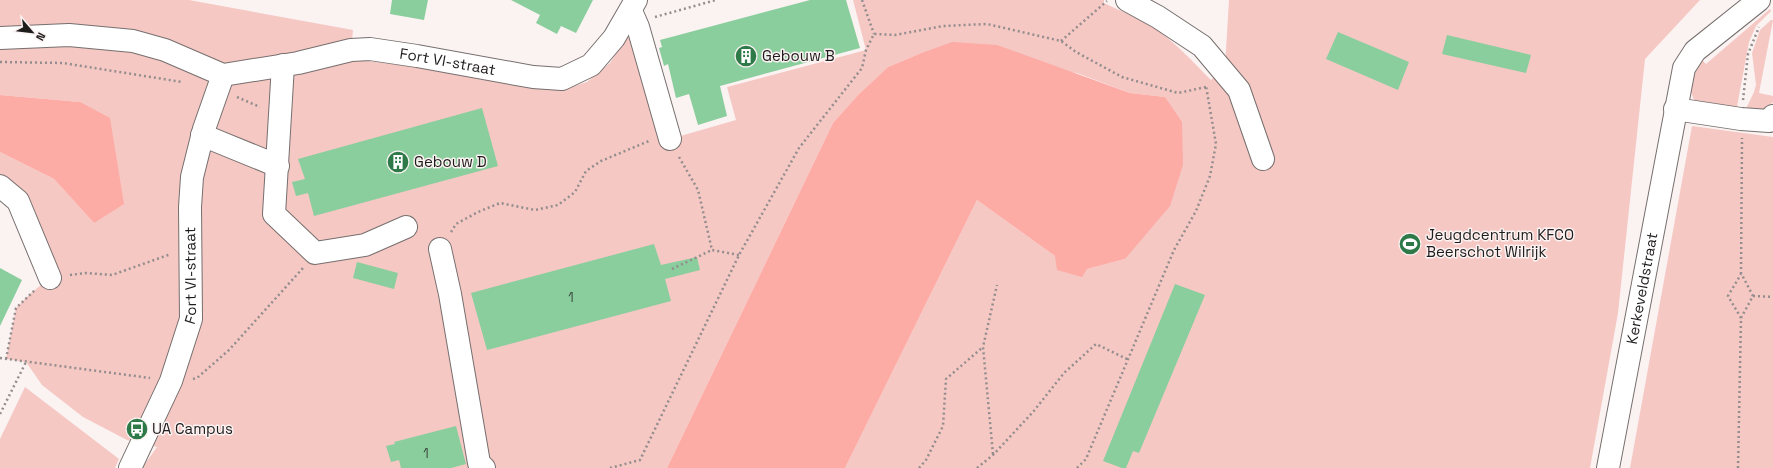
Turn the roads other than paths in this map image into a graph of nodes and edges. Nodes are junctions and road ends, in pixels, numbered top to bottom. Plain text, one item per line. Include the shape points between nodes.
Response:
1 (1127, 0) edge
2 (1759, 0) edge
3 (633, 5) edge
4 (0, 38) edge
5 (283, 65) junction
6 (220, 82) junction
7 (1675, 109) junction
8 (1773, 116) edge
9 (202, 135) junction
10 (670, 139) road end
11 (1263, 159) dead end
12 (278, 166) junction
13 (0, 186) edge
14 (406, 227) dead end
15 (440, 249) road end
16 (50, 278) road end
17 (130, 468) edge
18 (484, 468) edge
19 (1608, 468) edge

1 - 11 street via 1202,46 1239,90
2 - 7 street, Kerkeveldstraat via 1695,51 1684,68
3 - 5 street, Fort VI-straat via 614,38 591,65 562,79 533,77 370,50 351,50
3 - 10 street
4 - 6 street via 69,35 133,41 165,50
5 - 6 street, Fort VI-straat
5 - 12 street
6 - 9 street, Fort VI-straat
7 - 8 street via 1741,119 1769,121
7 - 19 street, Kerkeveldstraat
9 - 12 street
9 - 17 street, Fort VI-straat via 192,177 190,206 191,319 171,381
12 - 14 street via 274,214 315,254 365,245
13 - 16 street via 18,201
15 - 18 street via 479,463

